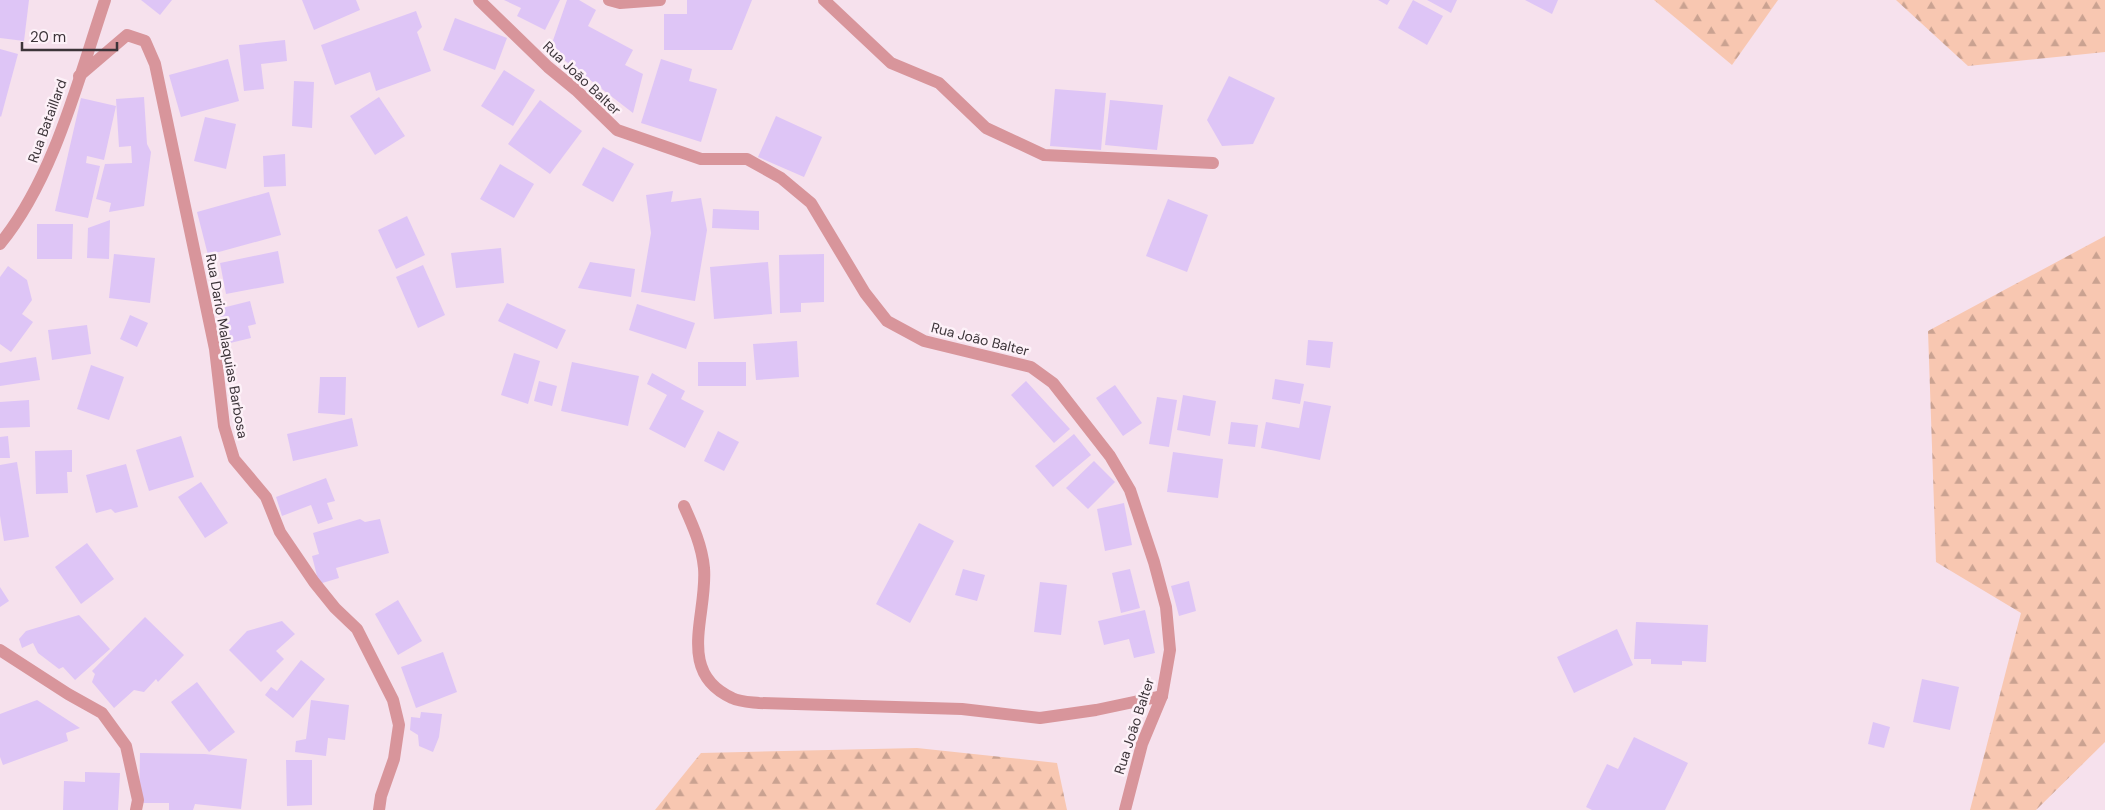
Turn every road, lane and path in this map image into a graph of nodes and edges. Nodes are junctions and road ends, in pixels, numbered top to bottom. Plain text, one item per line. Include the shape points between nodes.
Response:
1 (105, 0) edge
2 (479, 0) edge
3 (609, 0) edge
4 (660, 0) edge
5 (824, 0) edge
6 (79, 76) junction
7 (1213, 163) dead end
8 (0, 244) edge
9 (684, 506) dead end
10 (0, 650) edge
11 (1162, 696) junction
12 (136, 810) edge
13 (379, 810) edge
14 (1125, 810) edge

1 - 6 street, Rua Bataillard
2 - 11 street, Rua João Balter via 617,130 701,159 747,159 781,178 811,203 865,293 887,321 924,340 1031,367 1053,383 1110,456 1130,490 1166,606 1170,650
3 - 4 street
5 - 7 street via 891,63 939,83 986,128 1044,155
6 - 8 street, Rua Bataillard via 45,172
6 - 13 street, Rua Dario Malaquias Barbosa via 127,35 145,41 155,64 216,349 224,426 234,459 266,497 280,532 314,582 358,629 393,700 399,725 394,759
9 - 11 street via 700,543 704,567 704,595 697,643 701,670 716,687 733,699 759,703 962,709 1040,718
10 - 12 street via 102,713 126,746 138,800
11 - 14 street, Rua João Balter via 1142,744

